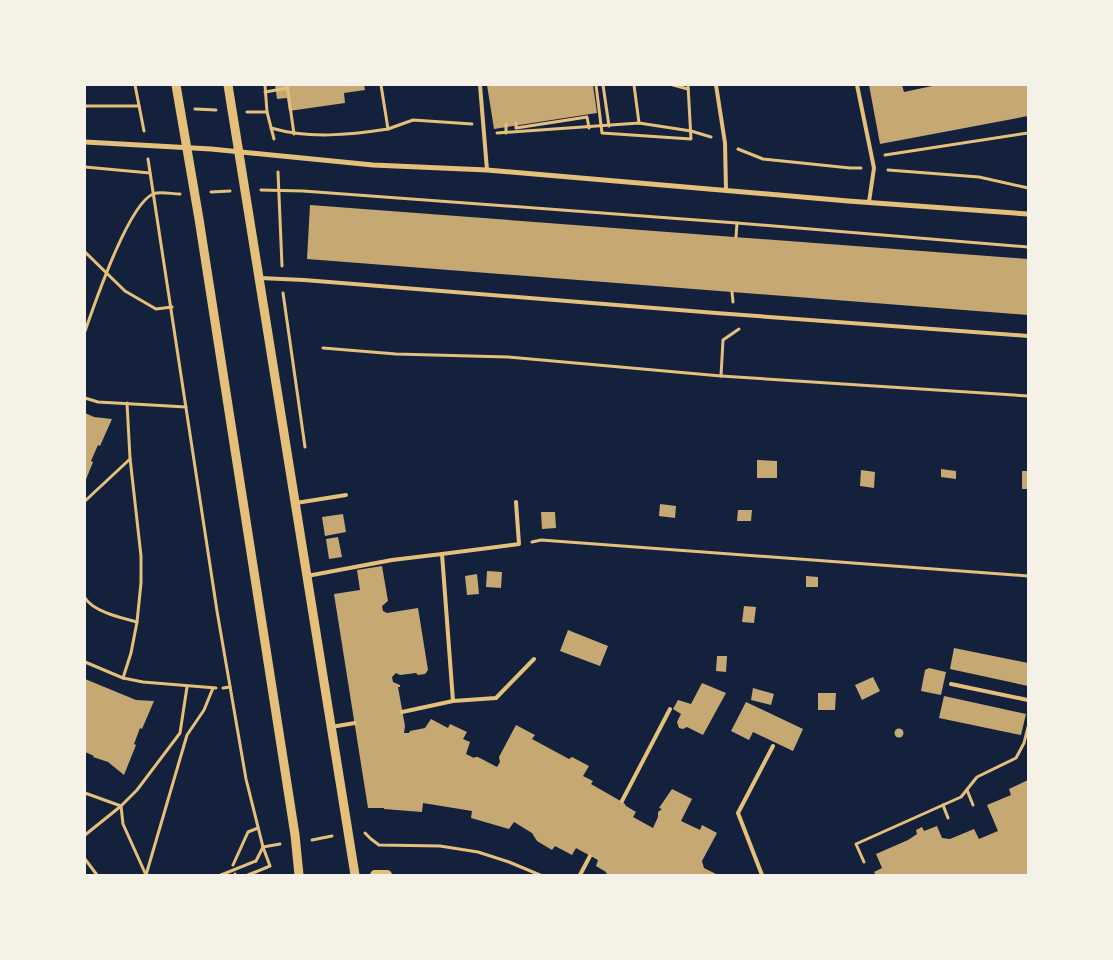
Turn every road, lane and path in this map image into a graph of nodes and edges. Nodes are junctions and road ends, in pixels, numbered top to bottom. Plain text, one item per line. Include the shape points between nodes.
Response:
1 (135, 85) edge
2 (176, 85) edge
3 (228, 85) edge
4 (265, 85) edge
5 (480, 85) edge
6 (596, 85) edge
7 (603, 85) edge
8 (634, 85) edge
9 (674, 85) edge
10 (716, 85) edge
11 (857, 85) edge
12 (288, 86) edge
13 (688, 87) edge
14 (265, 92) junction
15 (85, 106) edge
16 (140, 106) junction
17 (191, 109) dead end
18 (217, 110) dead end
19 (244, 111) dead end
20 (267, 112) junction
21 (142, 120) dead end
22 (516, 122) dead end
23 (639, 123) junction
24 (506, 124) dead end
25 (271, 128) junction
26 (589, 128) dead end
27 (388, 129) dead end
28 (691, 131) junction
29 (506, 133) dead end
30 (1028, 133) edge
31 (294, 134) junction
32 (274, 139) dead end
33 (717, 140) dead end
34 (85, 142) edge
35 (187, 147) junction
36 (735, 148) dead end
37 (239, 151) junction
38 (887, 155) dead end
39 (148, 160) dead end
40 (85, 167) edge
41 (865, 168) dead end
42 (882, 169) dead end
43 (487, 170) junction
44 (150, 173) junction
45 (1028, 188) edge
46 (260, 190) dead end
47 (726, 190) junction
48 (232, 191) dead end
49 (205, 193) dead end
50 (154, 194) junction
51 (182, 194) dead end
52 (869, 202) junction
53 (1028, 214) edge
54 (737, 223) junction
55 (736, 237) dead end
56 (1028, 247) edge
57 (85, 252) edge
58 (107, 275) junction
59 (259, 278) junction
60 (732, 292) dead end
61 (172, 307) junction
62 (740, 314) junction
63 (85, 331) edge
64 (1028, 336) edge
65 (323, 348) dead end
66 (721, 376) junction
67 (1028, 396) edge
68 (85, 398) edge
69 (127, 403) junction
70 (186, 408) junction
71 (131, 459) junction
72 (346, 495) dead end
73 (85, 501) edge
74 (516, 502) dead end
75 (294, 504) junction
76 (519, 544) junction
77 (442, 554) junction
78 (307, 576) junction
79 (1028, 576) edge
80 (85, 598) edge
81 (137, 622) junction
82 (534, 659) dead end
83 (85, 662) edge
84 (123, 678) junction
85 (951, 684) dead end
86 (186, 687) junction
87 (230, 687) junction
88 (223, 688) dead end
89 (1028, 700) edge
90 (453, 701) junction
91 (670, 709) dead end
92 (402, 712) dead end
93 (355, 723) dead end
94 (331, 727) junction
95 (1028, 727) edge
96 (180, 733) junction
97 (187, 735) junction
98 (773, 746) dead end
99 (967, 790) junction
100 (85, 793) edge
101 (622, 801) dead end
102 (943, 805) junction
103 (973, 805) dead end
104 (120, 806) junction
105 (948, 818) dead end
106 (258, 828) junction
107 (358, 831) dead end
108 (85, 835) edge
109 (336, 836) dead end
110 (308, 841) dead end
111 (283, 844) dead end
112 (263, 847) junction
113 (590, 856) dead end
114 (85, 859) edge
115 (864, 862) dead end
116 (233, 865) dead end
117 (97, 875) edge
118 (146, 875) edge
119 (221, 875) edge
120 (248, 875) edge
121 (299, 875) edge
122 (355, 875) edge
123 (375, 875) edge
124 (387, 875) edge
125 (540, 875) edge
126 (580, 875) edge
127 (762, 875) edge

1 - 16 path
2 - 35 street
3 - 37 street
4 - 14 path
5 - 43 lane
6 - 28 path via 602,133 691,139
7 - 23 path via 609,126
8 - 23 path
9 - 13 path
10 - 47 lane via 725,143
11 - 52 lane via 874,168
12 - 14 path
12 - 31 path
13 - 28 path
14 - 20 path
15 - 16 path
16 - 21 path
17 - 18 path
19 - 20 path
20 - 25 path
22 - 26 path via 516,128 587,117
23 - 28 path
24 - 29 path
25 - 31 path
25 - 32 path
27 - 31 path via 329,135
28 - 33 path
30 - 38 path
34 - 35 street
35 - 37 street
35 - 121 street
36 - 41 path via 763,159
37 - 43 street via 373,165
37 - 59 street
39 - 44 path
40 - 44 path
42 - 45 path via 979,177
43 - 47 street
44 - 50 path
46 - 54 path
47 - 52 street
48 - 49 path
50 - 51 path
50 - 58 path via 143,202 129,222
50 - 61 path
52 - 53 street
54 - 55 path
54 - 56 path
57 - 58 path
58 - 61 path via 150,307
58 - 63 path
59 - 62 lane
59 - 75 street
60 - 62 path via 732,300
61 - 70 path
62 - 64 lane
62 - 66 path via 738,330 723,340
65 - 66 path via 508,357
66 - 67 path
68 - 69 path
69 - 70 path
69 - 71 path
70 - 87 path
71 - 73 path
71 - 81 path via 141,556
72 - 75 lane
74 - 76 lane
75 - 78 street
76 - 77 lane
76 - 79 path via 541,540
77 - 78 lane
77 - 90 lane
78 - 94 street
80 - 81 path via 110,614
81 - 84 path via 132,653
82 - 90 lane via 496,698
83 - 84 path
84 - 86 path
85 - 89 lane
86 - 96 path
86 - 97 path via 214,688
87 - 88 path
87 - 106 path
90 - 92 lane
91 - 101 lane
93 - 94 lane
94 - 122 street
95 - 99 path via 1016,758 977,777
96 - 97 path
96 - 104 path via 137,790
97 - 118 path
98 - 127 lane via 738,813
99 - 102 path via 961,797
99 - 103 path
100 - 104 path
102 - 105 path
102 - 115 path via 856,844
104 - 108 path
104 - 118 path via 123,824
106 - 112 path
106 - 116 path via 248,832
107 - 125 path via 364,831 379,845 440,846 478,852
109 - 110 path
111 - 112 path
112 - 119 path via 256,861
112 - 120 path via 270,866
113 - 126 lane
114 - 117 path
123 - 124 main road

